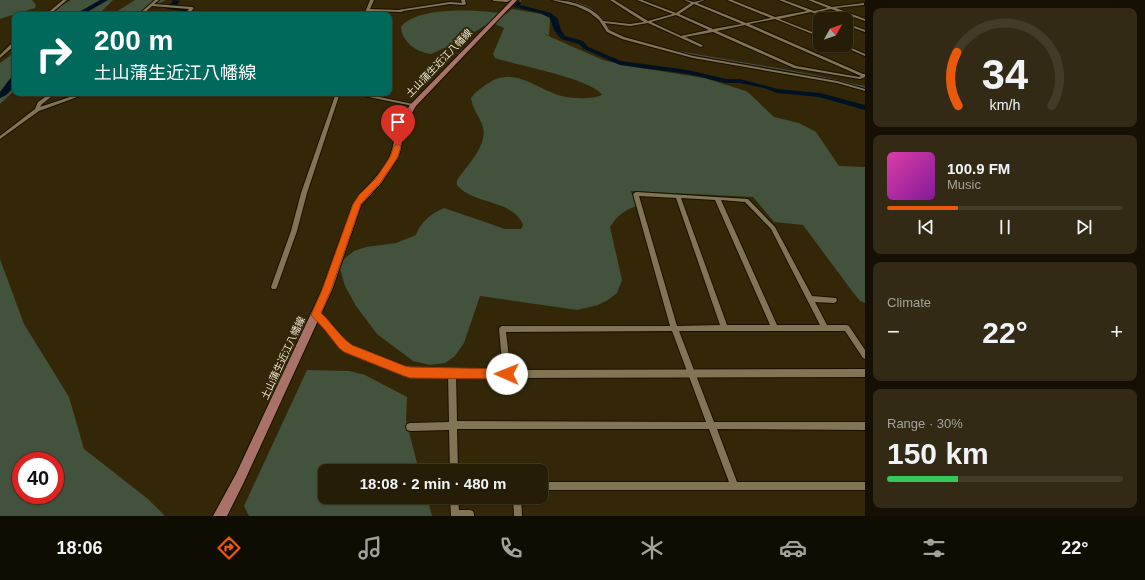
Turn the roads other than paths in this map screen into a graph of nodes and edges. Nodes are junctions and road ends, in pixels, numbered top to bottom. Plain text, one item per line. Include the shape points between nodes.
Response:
1 (65, 0) edge
2 (158, 0) edge
3 (372, 0) edge
4 (463, 0) edge
5 (494, 0) edge
6 (509, 0) edge
7 (515, 0) edge
8 (554, 0) edge
9 (612, 0) edge
10 (639, 0) edge
11 (686, 0) edge
12 (703, 0) edge
13 (729, 0) edge
14 (781, 0) edge
15 (810, 0) edge
16 (855, 0) edge
17 (694, 3) junction
18 (152, 5) junction
19 (864, 5) edge
20 (830, 8) junction
21 (368, 10) joint
22 (51, 12) edge
23 (144, 12) edge
24 (189, 12) edge
25 (813, 12) junction
26 (676, 14) junction
27 (775, 18) junction
28 (865, 20) edge
29 (602, 22) junction
30 (647, 22) junction
31 (746, 24) junction
32 (853, 27) edge
33 (712, 30) junction
34 (865, 31) edge
35 (813, 33) edge
36 (680, 37) junction
37 (12, 46) edge
38 (701, 46) dead end
39 (853, 50) edge
40 (865, 55) edge
41 (0, 57) edge
42 (864, 75) edge
43 (865, 90) edge
44 (50, 96) edge
45 (77, 96) edge
46 (337, 96) edge
47 (368, 96) edge
48 (412, 105) junction
49 (37, 110) junction
50 (0, 138) edge
51 (678, 196) junction
52 (717, 198) junction
53 (274, 287) dead end
54 (810, 299) junction
55 (834, 300) dead end
56 (316, 315) junction
57 (724, 327) junction
58 (674, 328) junction
59 (775, 328) junction
60 (825, 328) junction
61 (865, 356) edge
62 (452, 373) junction
63 (692, 373) junction
64 (865, 373) edge
65 (507, 374) junction
66 (711, 425) junction
67 (454, 426) junction
68 (865, 426) edge
69 (410, 427) dead end
70 (454, 464) edge
71 (734, 485) junction
72 (548, 486) edge
73 (865, 486) edge
74 (454, 504) edge
75 (517, 504) edge
76 (470, 514) dead end
77 (455, 515) edge
78 (220, 516) edge
79 (518, 516) edge

1 - 22 street
2 - 18 street
3 - 21 street
4 - 21 street via 464,4 450,3 401,11
5 - 6 street
7 - 48 main road, 土山蒲生近江八幡線
8 - 29 street via 587,9
9 - 30 street
10 - 26 street
11 - 17 street
12 - 17 street
13 - 27 street
14 - 25 street
15 - 20 street
16 - 19 street
17 - 26 street
17 - 31 street
18 - 23 street
18 - 24 street via 192,8
19 - 20 street
20 - 25 street
20 - 28 street
25 - 27 street
26 - 30 street
26 - 33 street
27 - 31 street
27 - 35 street
29 - 30 street via 630,25
29 - 43 street via 606,30 614,35 671,52
30 - 36 street
31 - 33 street
31 - 42 street
32 - 34 street
33 - 36 street
33 - 42 street via 799,68 860,78
36 - 38 street
37 - 41 street
39 - 40 street
44 - 49 street via 40,103
45 - 49 street
46 - 53 street
47 - 48 street
48 - 56 main road, 土山蒲生近江八幡線 via 402,126 391,162 357,204
49 - 50 street
51 - 52 street
51 - 57 street
51 - 58 street via 636,194
52 - 54 street via 746,200 773,228
52 - 59 street
54 - 55 street
54 - 60 street
56 - 62 street via 343,345 368,357 410,372
56 - 78 main road, 土山蒲生近江八幡線
57 - 58 street
57 - 59 street
58 - 63 street
58 - 65 street via 502,328
59 - 60 street
60 - 61 street via 847,328
62 - 65 street
62 - 67 street
63 - 64 street
63 - 65 street
63 - 66 street
66 - 67 street
66 - 68 street
66 - 71 street
67 - 69 street
67 - 70 street
71 - 72 street
71 - 73 street
74 - 77 street
75 - 79 street
76 - 77 street

